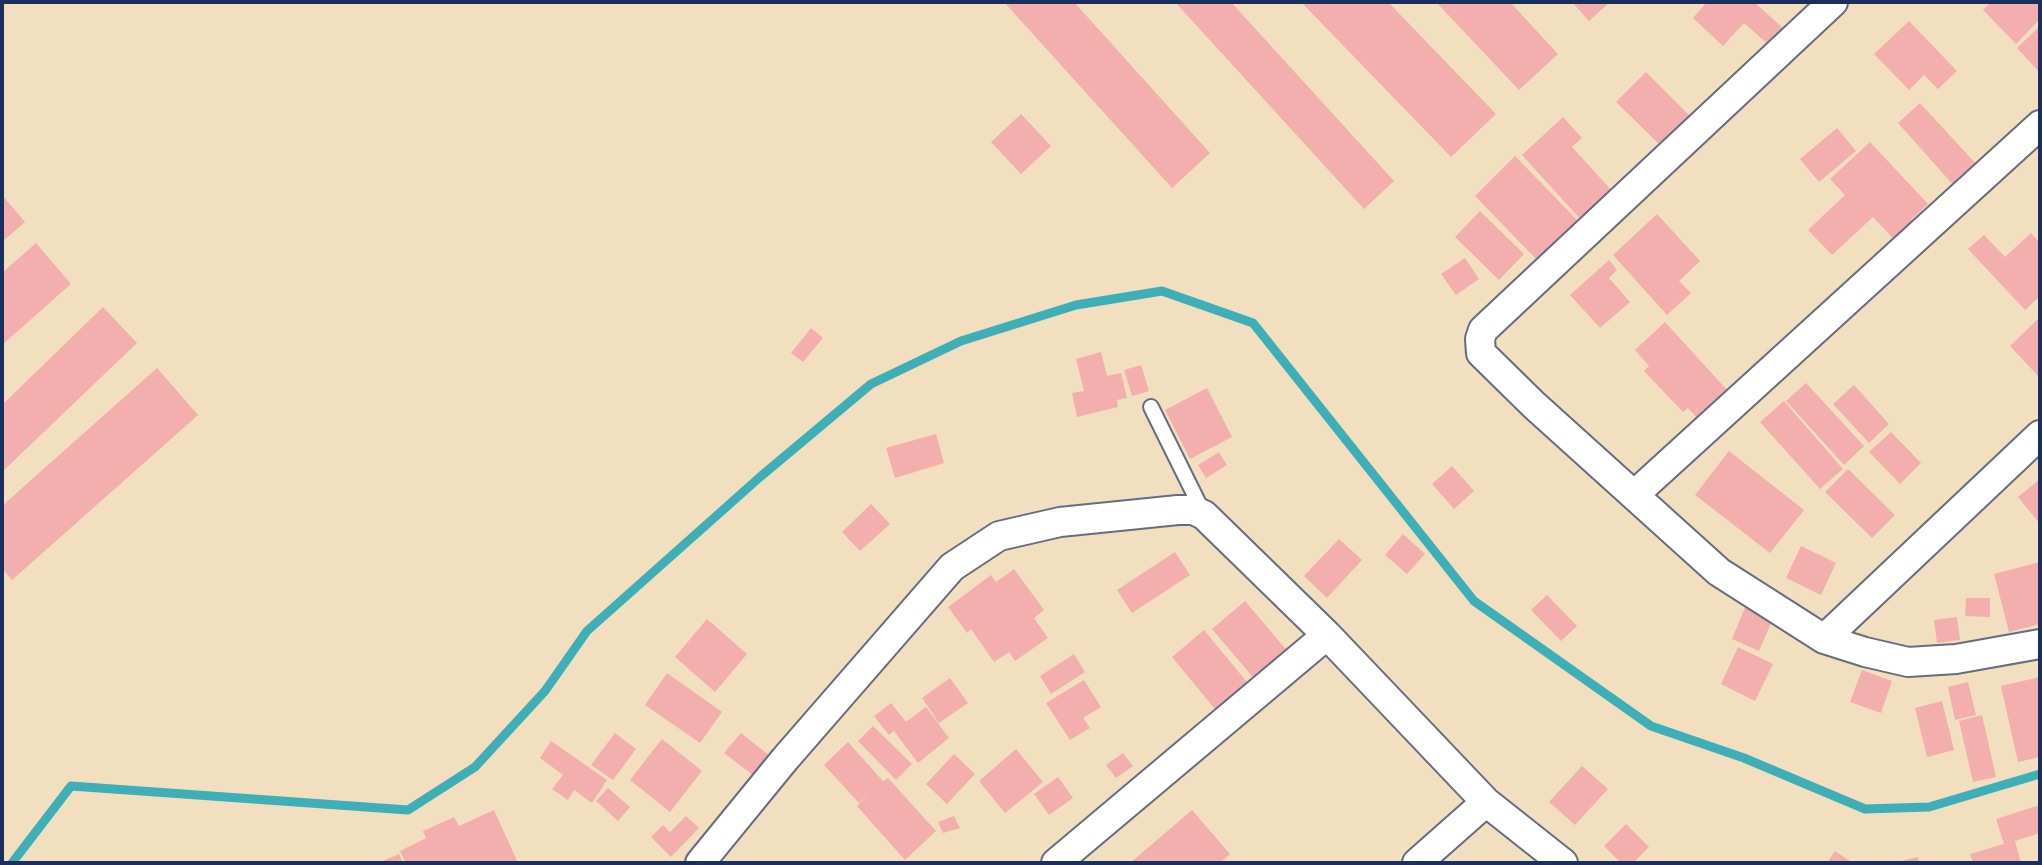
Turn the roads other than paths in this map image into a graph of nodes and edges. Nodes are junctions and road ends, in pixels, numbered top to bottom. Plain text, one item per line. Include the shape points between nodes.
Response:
1 (1833, 2) edge
2 (2040, 125) edge
3 (1150, 407) dead end
4 (2040, 435) edge
5 (1634, 495) junction
6 (1205, 515) junction
7 (1327, 635) junction
8 (1824, 639) junction
9 (2040, 644) edge
10 (1486, 802) junction
11 (700, 863) edge
12 (1056, 863) edge
13 (1417, 863) edge
14 (1563, 863) edge

1 - 5 street via 1483,330 1483,357
2 - 5 street
3 - 6 lane
4 - 8 street
5 - 8 street via 1719,572
6 - 7 street
6 - 11 street via 1178,510 1060,522 999,536 952,567
7 - 10 street
7 - 12 street
8 - 9 street via 1908,662 1956,659
10 - 13 street
10 - 14 street

